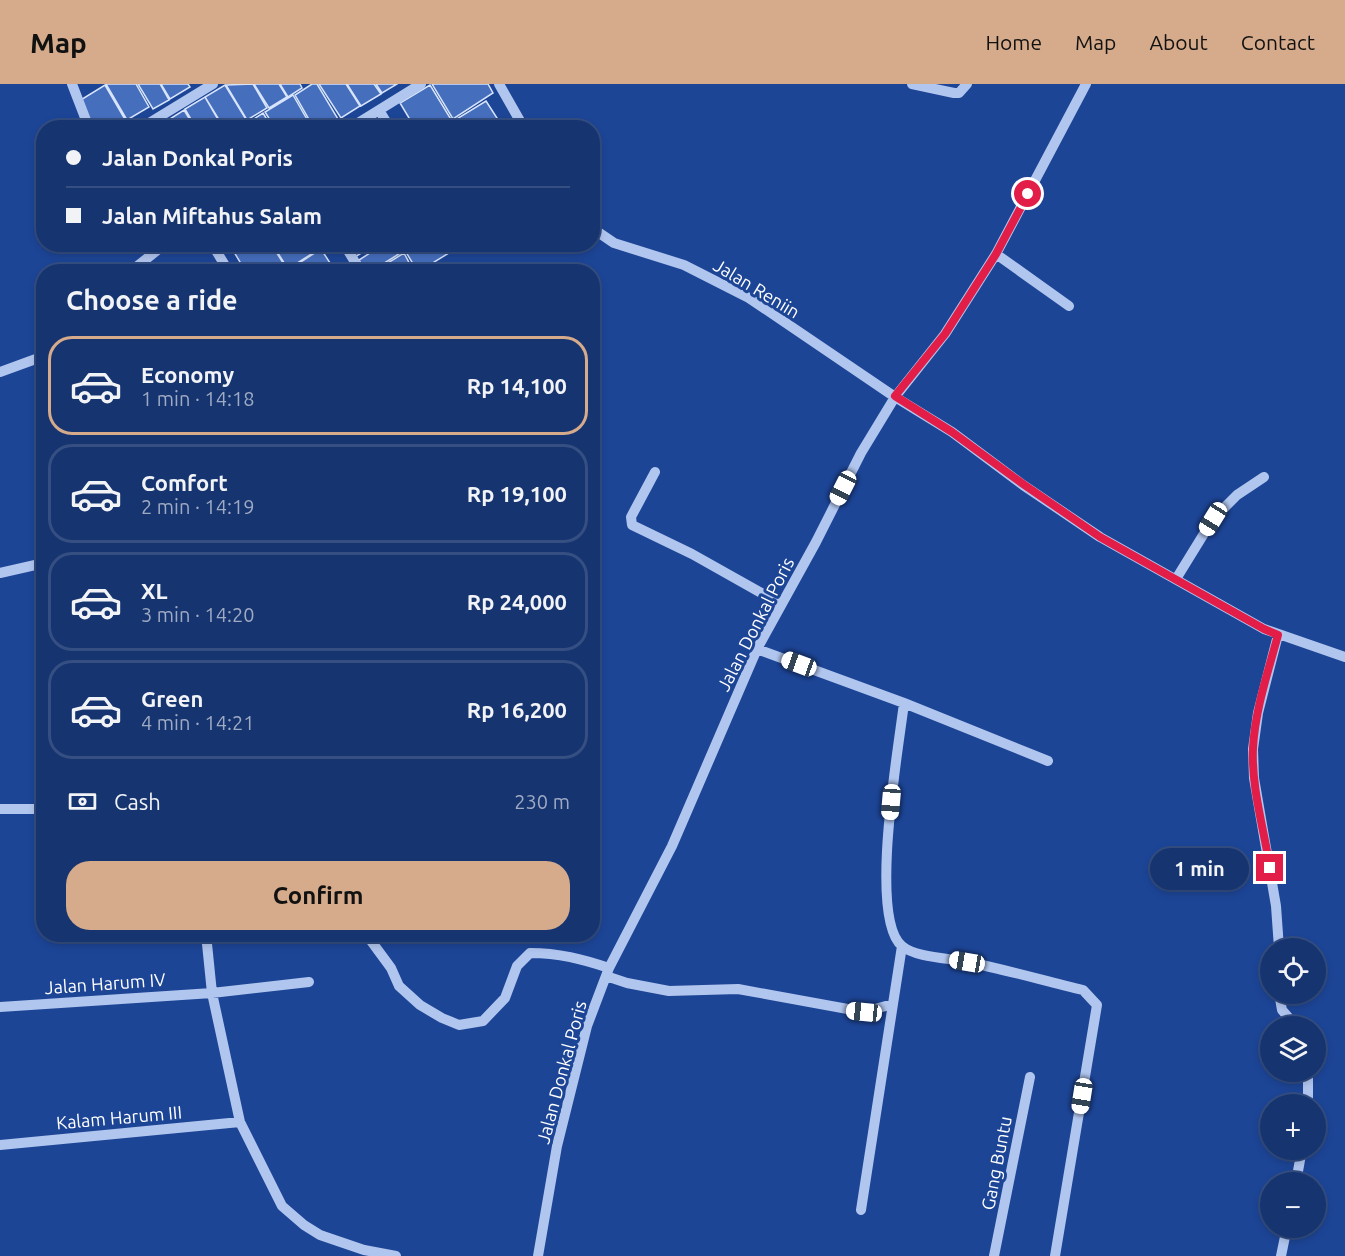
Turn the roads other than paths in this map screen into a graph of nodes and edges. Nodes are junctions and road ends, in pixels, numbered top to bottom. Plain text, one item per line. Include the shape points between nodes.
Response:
1 (72, 84) edge
2 (213, 84) edge
3 (421, 84) edge
4 (499, 84) edge
5 (912, 84) edge
6 (967, 84) edge
7 (1086, 84) edge
8 (379, 110) junction
9 (86, 120) edge
10 (154, 120) edge
11 (363, 120) edge
12 (385, 120) edge
13 (520, 120) edge
14 (600, 233) edge
15 (145, 252) edge
16 (996, 254) junction
17 (136, 264) edge
18 (1069, 306) dead end
19 (36, 359) edge
20 (0, 372) edge
21 (895, 396) junction
22 (655, 472) dead end
23 (1264, 477) dead end
24 (36, 565) edge
25 (0, 573) edge
26 (1176, 579) junction
27 (782, 604) junction
28 (1278, 635) junction
29 (757, 649) junction
30 (1345, 657) edge
31 (904, 703) junction
32 (1048, 761) dead end
33 (0, 809) edge
34 (36, 809) edge
35 (1278, 938) edge
36 (207, 942) edge
37 (372, 942) edge
38 (902, 946) junction
39 (608, 972) junction
40 (309, 982) dead end
41 (212, 993) junction
42 (893, 1005) junction
43 (0, 1006) edge
44 (1030, 1077) dead end
45 (240, 1122) junction
46 (0, 1145) edge
47 (861, 1210) dead end
48 (1285, 1238) edge
49 (396, 1256) edge
50 (538, 1256) edge
51 (994, 1256) edge
52 (1055, 1256) edge
53 (1281, 1256) edge

1 - 9 street
2 - 10 street
3 - 8 street
4 - 13 street
5 - 6 street via 954,93
7 - 16 street, Jalan Donkal Poris
8 - 11 street
8 - 12 street
14 - 21 street, Jalan Reniin via 614,243 684,265 749,298
15 - 17 street
16 - 18 street
16 - 21 street, Jalan Donkal Poris via 945,334
19 - 20 street
21 - 26 street, Jalan Reniin via 1100,537
21 - 27 street, Jalan Donkal Poris
22 - 27 street via 631,517 632,525
23 - 26 street via 1237,495 1213,519
24 - 25 street
26 - 28 street, Jalan Reniin
27 - 29 street, Jalan Donkal Poris
28 - 30 street, Jalan Reniin
28 - 35 street via 1253,749
29 - 31 street
29 - 39 street, Jalan Donkal Poris via 672,846
31 - 32 street
31 - 38 street via 887,845 890,920
33 - 34 street
36 - 41 street
37 - 39 street via 399,986 420,1005 459,1024 483,1021 505,998 517,966 530,953 576,957
38 - 42 street
38 - 52 street via 912,952 1083,990 1097,1005
39 - 42 street via 627,983 669,991 738,989 864,1012
39 - 50 street, Jalan Donkal Poris via 587,1026 557,1146
40 - 41 street, Jalan Harum IV
41 - 43 street, Jalan Harum IV
41 - 45 street
42 - 47 street
44 - 51 street, Gang Buntu
45 - 46 street, Kalam Harum III
45 - 49 street via 282,1206 292,1216 320,1235
48 - 53 street

